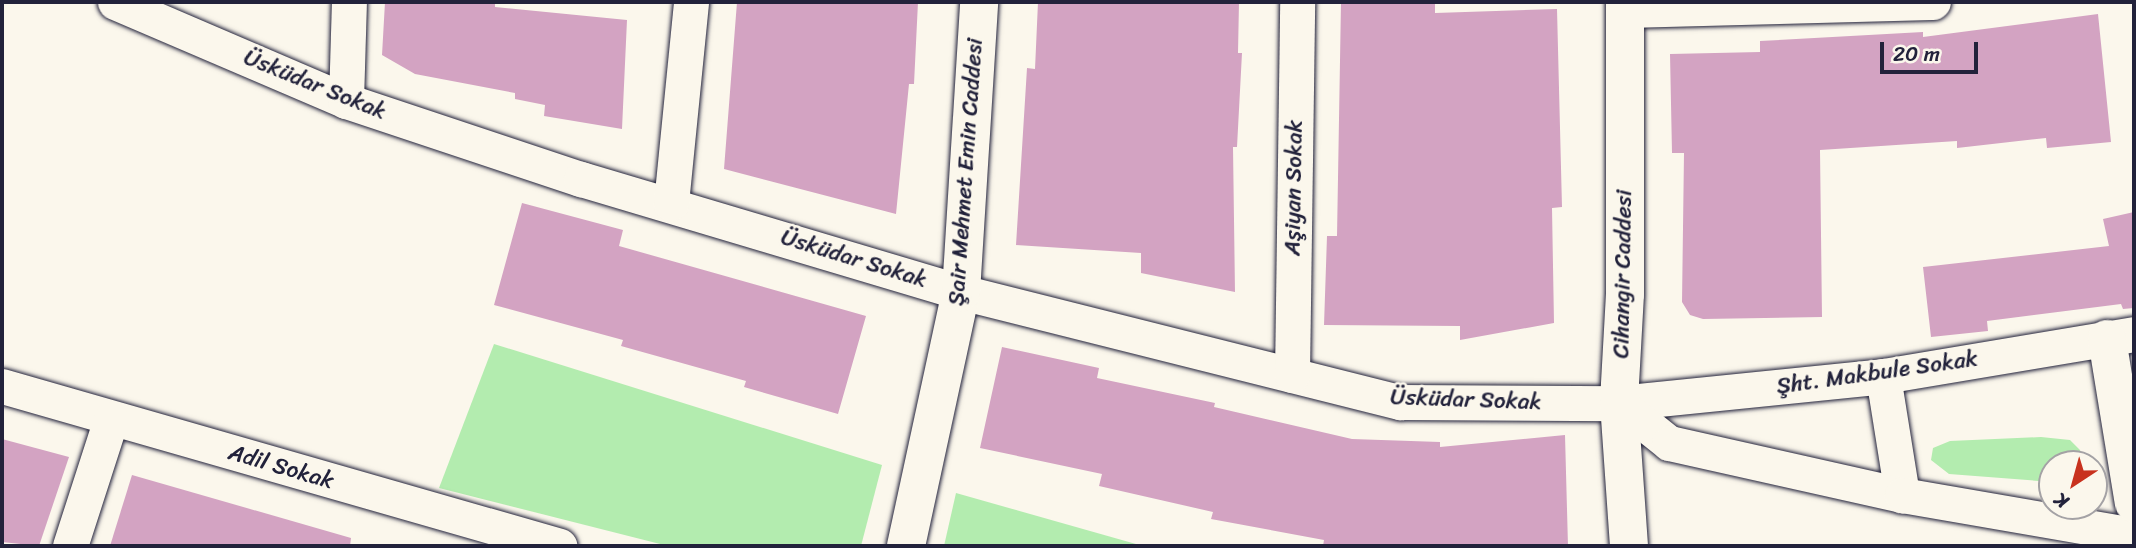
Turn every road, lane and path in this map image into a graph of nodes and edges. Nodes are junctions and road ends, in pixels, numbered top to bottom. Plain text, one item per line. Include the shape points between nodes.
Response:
1 (115, 2) edge
2 (349, 2) edge
3 (691, 2) edge
4 (979, 2) edge
5 (1297, 2) edge
6 (1933, 2) edge
7 (1625, 6) edge
8 (346, 101) junction
9 (671, 202) junction
10 (961, 292) junction
11 (2121, 336) edge
12 (1292, 375) junction
13 (1883, 376) junction
14 (2, 386) edge
15 (1619, 403) junction
16 (111, 419) junction
17 (1902, 495) junction
18 (2134, 503) edge
19 (2134, 535) edge
20 (70, 546) edge
21 (561, 546) edge
22 (906, 546) edge
23 (1629, 546) edge

1 - 8 street, Üsküdar Sokak
2 - 8 street
3 - 9 street
4 - 10 street, Şair Mehmet Emin Caddesi
5 - 12 street, Aşiyan Sokak
6 - 7 street
7 - 15 street, Cihangir Caddesi via 1625,294
8 - 9 street, Üsküdar Sokak via 582,179
9 - 10 street, Üsküdar Sokak
10 - 12 street, Üsküdar Sokak
10 - 22 street, Şair Mehmet Emin Caddesi
11 - 13 street, Şht. Makbule Sokak
11 - 18 street
12 - 15 street, Üsküdar Sokak via 1400,402
13 - 15 street, Şht. Makbule Sokak
13 - 17 street
14 - 16 street, Adil Sokak
15 - 17 street via 1669,443
15 - 23 street, Cihangir Caddesi
16 - 20 street
16 - 21 street, Adil Sokak
17 - 19 street

